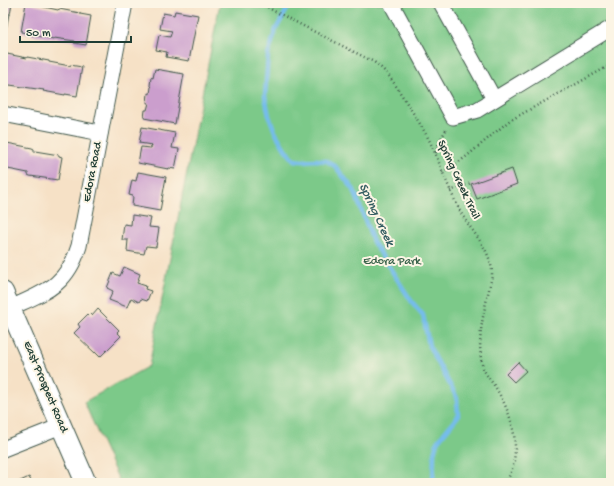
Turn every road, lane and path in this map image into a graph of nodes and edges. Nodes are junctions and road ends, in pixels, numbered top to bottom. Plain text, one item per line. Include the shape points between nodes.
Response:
1 (122, 3) edge
2 (261, 3) edge
3 (391, 3) edge
4 (441, 3) edge
5 (611, 28) edge
6 (611, 67) edge
7 (494, 99) junction
8 (3, 114) edge
9 (453, 117) junction
10 (100, 133) junction
11 (436, 153) junction
12 (442, 172) junction
13 (471, 184) dead end
14 (450, 191) junction
15 (7, 300) edge
16 (61, 426) junction
17 (3, 449) edge
18 (86, 483) edge
19 (506, 483) edge

1 - 10 street, Edora Road
2 - 11 path, Spring Creek Trail via 383,68 411,109
3 - 9 street
4 - 7 street
5 - 7 street
6 - 12 path via 509,121 452,168
7 - 9 street via 477,110
8 - 10 street
9 - 11 path
10 - 15 street, Edora Road via 79,246 67,273 42,294
11 - 12 path, Spring Creek Trail
12 - 14 path, Spring Creek Trail
13 - 14 path
14 - 19 path, Spring Creek Trail via 465,221 489,257 492,269 481,329 480,352 485,374 500,395 515,435 512,469
15 - 16 main road, East Prospect Road
16 - 17 street
16 - 18 main road, East Prospect Road

